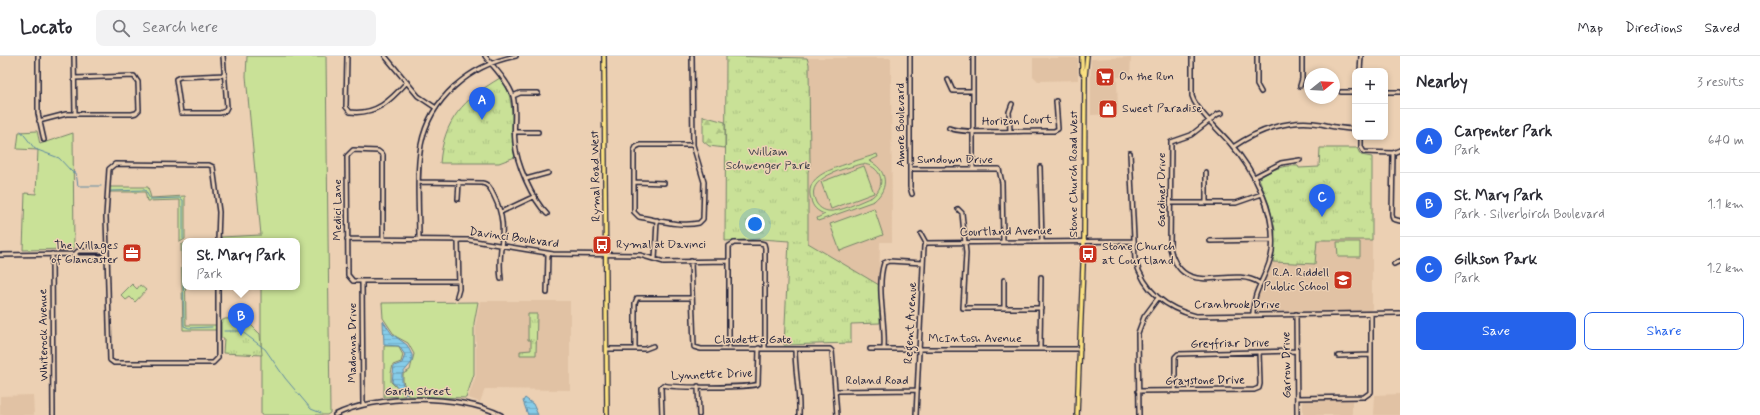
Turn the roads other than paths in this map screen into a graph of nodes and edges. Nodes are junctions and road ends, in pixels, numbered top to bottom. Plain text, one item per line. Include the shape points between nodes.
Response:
1 (38, 56) edge
2 (74, 56) edge
3 (223, 56) edge
4 (347, 56) edge
5 (385, 56) edge
6 (485, 56) edge
7 (516, 56) edge
8 (604, 56) edge
9 (692, 56) edge
10 (910, 56) edge
11 (973, 56) edge
12 (1082, 56) edge
13 (1087, 56) edge
14 (1192, 56) edge
15 (1257, 56) edge
16 (1302, 56) edge
17 (1361, 56) edge
18 (490, 63) junction
19 (1360, 68) edge
20 (225, 76) junction
21 (1084, 76) junction
22 (74, 78) junction
23 (948, 80) dead end
24 (407, 82) junction
25 (1300, 86) dead end
26 (973, 91) junction
27 (1261, 92) dead end
28 (1340, 92) dead end
29 (1352, 92) edge
30 (1388, 92) edge
31 (1400, 92) edge
32 (538, 93) dead end
33 (513, 96) junction
34 (1056, 101) dead end
35 (1012, 104) dead end
36 (436, 108) junction
37 (1222, 113) dead end
38 (75, 114) junction
39 (1210, 120) junction
40 (39, 121) junction
41 (949, 128) dead end
42 (1010, 130) junction
43 (1352, 130) edge
44 (973, 131) junction
45 (514, 132) junction
46 (538, 132) dead end
47 (44, 140) dead end
48 (1361, 140) edge
49 (692, 144) junction
50 (1233, 147) junction
51 (1400, 150) edge
52 (1130, 153) dead end
53 (1392, 153) junction
54 (1300, 160) dead end
55 (1040, 167) dead end
56 (910, 169) junction
57 (973, 169) junction
58 (1206, 172) dead end
59 (548, 173) dead end
60 (1254, 177) junction
61 (526, 179) junction
62 (420, 182) junction
63 (458, 182) junction
64 (634, 182) junction
65 (664, 183) dead end
66 (912, 194) dead end
67 (1262, 194) junction
68 (534, 196) junction
69 (458, 199) dead end
70 (1170, 203) junction
71 (1206, 203) junction
72 (958, 209) dead end
73 (501, 212) junction
74 (547, 214) dead end
75 (657, 220) junction
76 (1400, 221) edge
77 (921, 234) dead end
78 (218, 238) edge
79 (347, 240) junction
80 (383, 240) junction
81 (420, 240) junction
82 (458, 240) junction
83 (1272, 240) junction
84 (1003, 241) junction
85 (1042, 241) junction
86 (1084, 241) junction
87 (1134, 241) junction
88 (1210, 241) dead end
89 (965, 242) junction
90 (926, 243) junction
91 (502, 245) junction
92 (52, 254) junction
93 (75, 254) junction
94 (107, 254) junction
95 (548, 254) junction
96 (0, 255) edge
97 (606, 255) junction
98 (655, 260) junction
99 (691, 261) junction
100 (729, 261) junction
101 (1400, 261) edge
102 (923, 263) junction
103 (1394, 264) dead end
104 (1041, 278) dead end
105 (501, 279) dead end
106 (1004, 280) dead end
107 (362, 281) junction
108 (459, 282) junction
109 (1259, 283) junction
110 (218, 290) edge
111 (547, 293) dead end
112 (457, 296) dead end
113 (692, 298) junction
114 (1158, 298) junction
115 (1004, 308) junction
116 (1041, 308) junction
117 (1400, 313) edge
118 (1296, 314) junction
119 (1371, 314) junction
120 (1253, 315) junction
121 (653, 346) dead end
122 (759, 348) junction
123 (765, 348) junction
124 (884, 348) junction
125 (1040, 348) junction
126 (607, 349) junction
127 (636, 349) junction
128 (729, 349) junction
129 (795, 349) junction
130 (870, 349) dead end
131 (919, 349) junction
132 (1080, 349) junction
133 (1296, 351) junction
134 (1259, 352) junction
135 (1371, 355) junction
136 (1338, 356) dead end
137 (698, 386) junction
138 (917, 390) junction
139 (837, 391) junction
140 (1138, 391) junction
141 (1175, 391) junction
142 (1297, 398) junction
143 (363, 404) junction
144 (53, 415) edge
145 (335, 415) edge
146 (501, 415) edge
147 (607, 415) edge
148 (662, 415) edge
149 (699, 415) edge
150 (799, 415) edge
151 (837, 415) edge
152 (916, 415) edge
153 (1077, 415) edge
154 (1138, 415) edge
155 (1297, 415) edge

1 - 40 street
2 - 22 street
3 - 20 street
4 - 24 street via 346,107 350,112 369,112 384,105
5 - 24 street
6 - 18 street
7 - 18 street
8 - 97 main road, Rymal Road West
9 - 49 street
10 - 56 street, Amore Boulevard
11 - 26 street
12 - 21 main road, Stone Church Road West
13 - 21 main road, Stone Church Road West
14 - 39 street via 1192,96 1198,108
15 - 27 street via 1257,86
16 - 25 street
17 - 19 street
18 - 33 street
18 - 36 street via 458,83
20 - 20 street via 176,79 181,113 225,111 228,107
21 - 86 main road, Stone Church Road West
22 - 38 street
22 - 38 street via 134,76 138,82 139,110 132,114
23 - 26 street via 953,91
24 - 36 street via 418,96
26 - 44 street
28 - 29 street
30 - 31 street
32 - 33 street
33 - 45 street
34 - 42 street, Horizon Court via 1057,130
35 - 42 street via 1009,112
36 - 62 street via 422,142
37 - 39 street
38 - 40 street
39 - 50 street
39 - 70 street, Gardiner Drive via 1191,135 1171,142
40 - 47 street
41 - 44 street, Horizon Court
42 - 44 street, Horizon Court
43 - 50 street via 1314,124 1274,126 1257,132
44 - 57 street
45 - 46 street
45 - 61 street via 517,156
48 - 53 street via 1364,152
49 - 64 street via 638,145 634,151
49 - 75 street via 704,182 703,219 695,224
50 - 60 street
51 - 53 street
52 - 87 street, Cranbrook Drive
53 - 76 street via 1392,215 1393,219
54 - 60 street via 1281,163
55 - 85 street
56 - 57 street, Sundown Drive
56 - 66 street, Amore Boulevard
57 - 84 street, Sundown Drive via 1000,170
58 - 71 street
59 - 61 street
60 - 67 street
61 - 68 street
62 - 63 street
62 - 81 street
63 - 69 street
63 - 73 street via 482,182 488,185
64 - 65 street
64 - 75 street via 636,215
67 - 71 street via 1239,203
67 - 83 street via 1268,212
68 - 73 street
68 - 74 street
70 - 71 street
70 - 109 street, Gardiner Drive via 1170,248 1180,269 1192,277 1249,279
72 - 89 street via 962,213
73 - 91 street
75 - 98 street
77 - 90 street
78 - 94 street via 219,212 213,167 116,164 109,169 106,203
79 - 80 street, Davinci Boulevard
79 - 80 street, Medici Lane via 347,156 353,150 378,151 383,155
79 - 107 street, Medici Lane via 348,278
80 - 81 street, Davinci Boulevard
81 - 82 street, Davinci Boulevard
82 - 91 street, Davinci Boulevard
82 - 108 street
83 - 88 street
83 - 109 street via 1270,261
84 - 85 street, Courtland Avenue
84 - 89 street, Courtland Avenue
85 - 86 street, Courtland Avenue
86 - 87 street, Courtland Avenue
86 - 132 main road, Stone Church Road West
87 - 114 street, Cranbrook Drive via 1139,274
89 - 90 street, Courtland Avenue
89 - 115 street via 963,308
90 - 102 street, Regent Avenue
91 - 95 street, Davinci Boulevard
91 - 105 street
92 - 93 street
92 - 96 street
92 - 144 street, Whiterock Avenue
93 - 94 street via 78,257 102,257
93 - 94 street via 78,251 102,251
94 - 110 street via 108,357 114,363 217,361
95 - 97 street, Davinci Boulevard
95 - 111 street
97 - 98 street, Davinci Boulevard via 640,255
97 - 126 main road, Rymal Road West
98 - 99 street, Davinci Boulevard
99 - 100 street, Davinci Boulevard
99 - 113 street, Claudette Gate
100 - 123 street via 731,244 764,244
100 - 128 street
101 - 103 street
102 - 124 street via 885,262 882,304
102 - 131 street, Regent Avenue
104 - 116 street
106 - 115 street
107 - 108 street, Medici Lane
107 - 143 street, Madonna Drive
108 - 112 street
109 - 120 street via 1254,297
113 - 127 street via 637,298
113 - 128 street, Claudette Gate via 694,347
114 - 120 street, Cranbrook Drive via 1172,308 1196,316
114 - 140 street via 1144,317 1138,333
115 - 116 street
116 - 125 street
117 - 119 street, Cranbrook Drive
118 - 119 street, Cranbrook Drive
118 - 120 street, Cranbrook Drive
118 - 133 street, Garrow Drive
119 - 135 street
121 - 127 street
122 - 123 street, Claudette Gate
122 - 128 street, Claudette Gate
122 - 137 street, Lynnette Drive via 758,384
123 - 129 street, Claudette Gate
124 - 130 street, McIntosh Avenue
124 - 131 street, McIntosh Avenue
125 - 131 street, McIntosh Avenue
125 - 132 street, McIntosh Avenue
126 - 127 street
126 - 147 main road, Rymal Road West
129 - 139 street, Claudette Gate via 831,349
129 - 150 street via 800,393
131 - 138 street, Regent Avenue
132 - 153 main road, Stone Church Road West
133 - 134 street, Greyfriar Drive
133 - 142 street, Garrow Drive
134 - 141 street, Greyfriar Drive via 1178,354 1175,358
134 - 141 street, Graystone Drive via 1259,388
135 - 136 street
135 - 142 street via 1372,388 1367,396
137 - 148 street, Lynnette Drive via 661,386
137 - 149 street
138 - 139 street, Roland Road
138 - 152 street, Regent Avenue
139 - 151 street, Claudette Gate
140 - 141 street, Graystone Drive
140 - 154 street
142 - 155 street, Garrow Drive
143 - 145 street, Garth Street
143 - 146 street, Garth Street via 387,400 455,401 480,406

